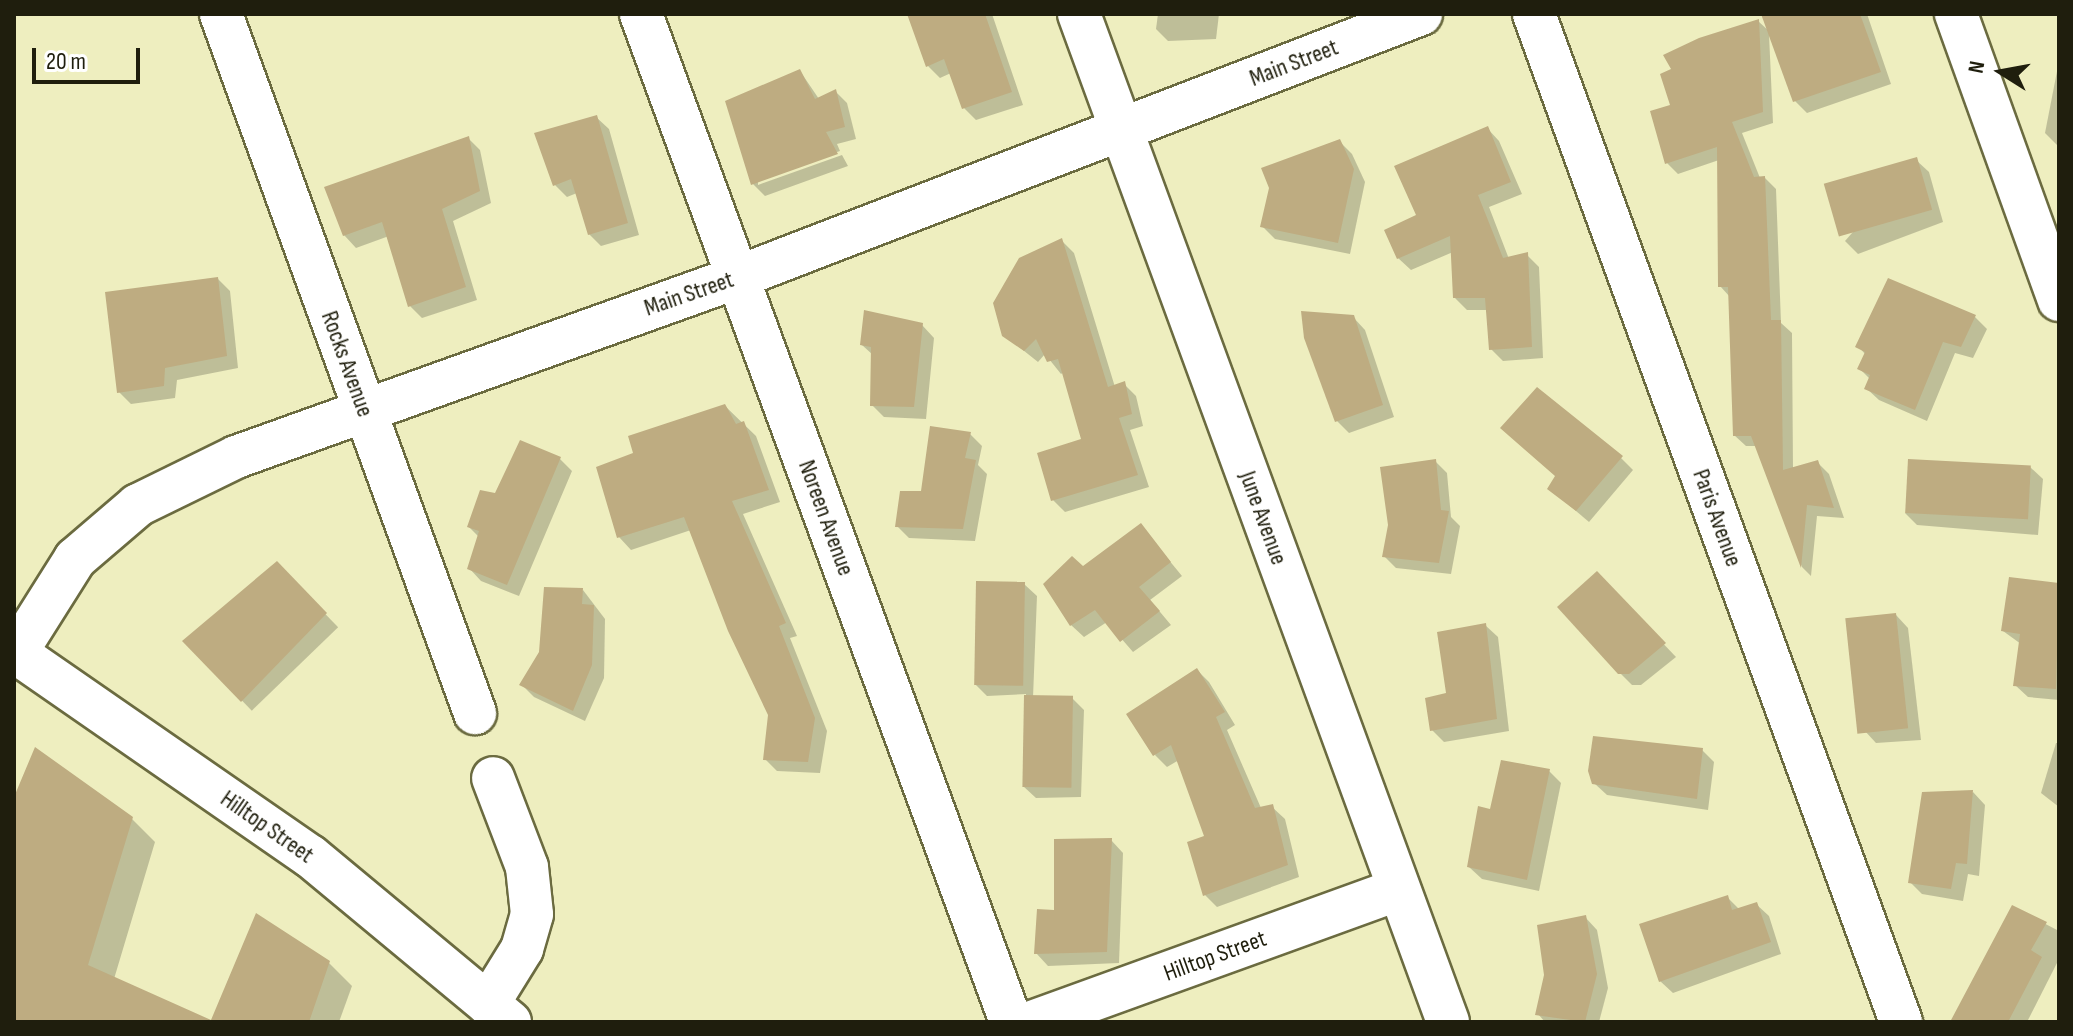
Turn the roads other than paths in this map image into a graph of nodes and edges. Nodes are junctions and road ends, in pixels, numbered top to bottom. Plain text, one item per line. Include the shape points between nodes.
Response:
1 (221, 14) edge
2 (641, 14) edge
3 (1079, 14) edge
4 (1421, 14) edge
5 (1534, 14) edge
6 (1956, 14) edge
7 (1119, 129) junction
8 (738, 277) junction
9 (2059, 300) edge
10 (363, 409) junction
11 (14, 651) edge
12 (475, 713) dead end
13 (493, 778) dead end
14 (1399, 889) junction
15 (499, 1013) edge
16 (1011, 1022) edge
17 (1032, 1022) edge
18 (1448, 1022) edge
19 (1901, 1022) edge

1 - 10 street, Rocks Avenue
2 - 8 street, Noreen Avenue
3 - 7 street, June Avenue
4 - 7 street, Main Street
5 - 19 street, Paris Avenue
6 - 9 street
7 - 8 street, Main Street
7 - 14 street, June Avenue
8 - 10 street, Main Street
8 - 16 street, Noreen Avenue
10 - 11 street, Main Street via 236,457 138,505 75,559
10 - 12 street, Rocks Avenue
11 - 15 street, Hilltop Street via 310,856
13 - 15 street via 527,867 532,914
14 - 17 street, Hilltop Street
14 - 18 street, June Avenue

